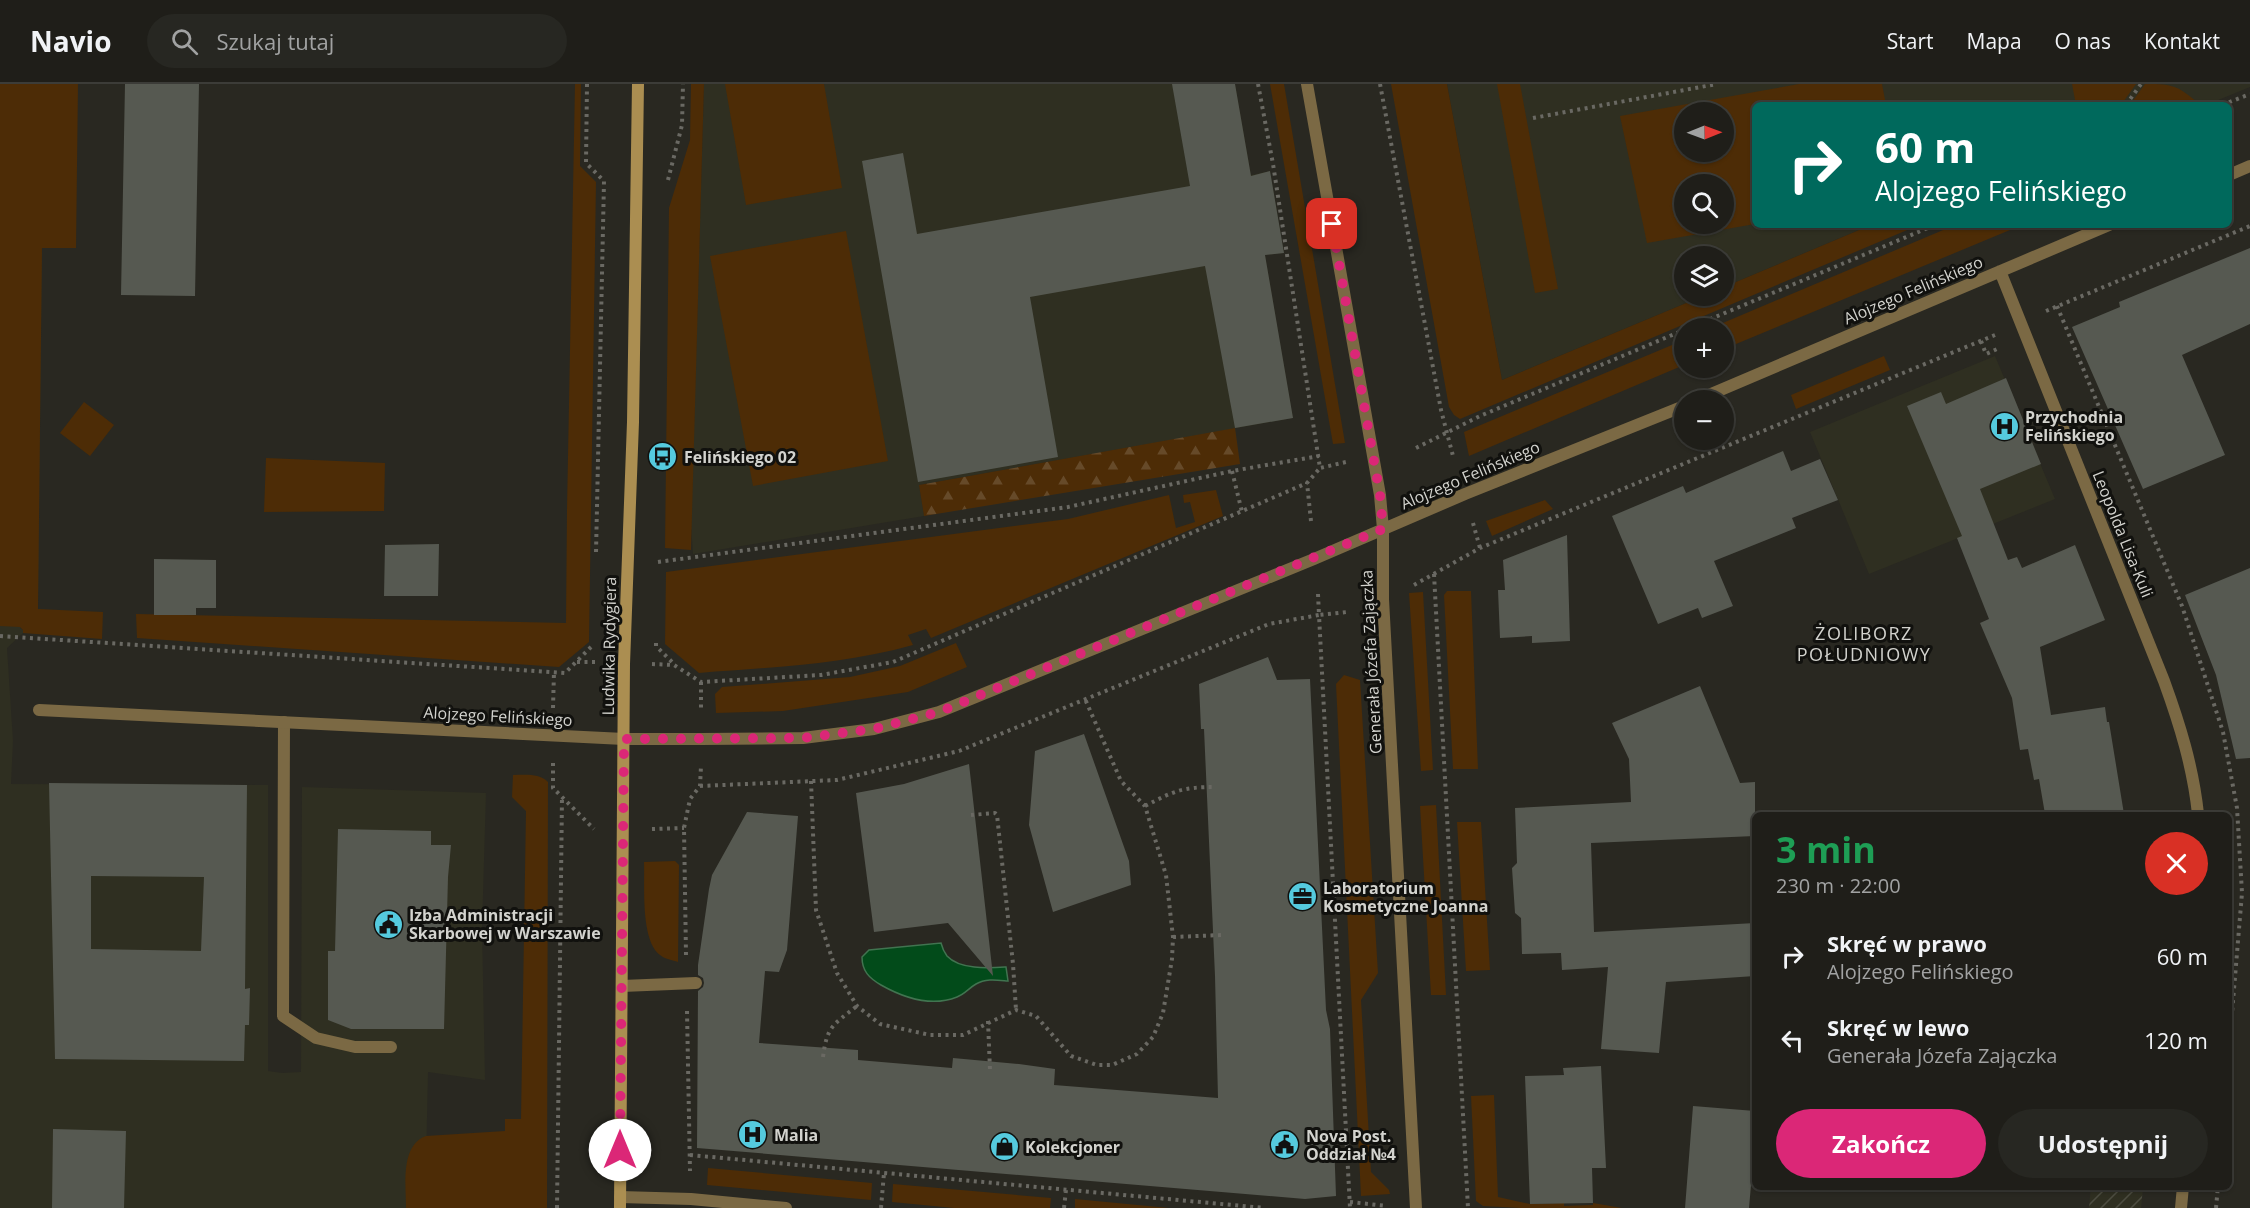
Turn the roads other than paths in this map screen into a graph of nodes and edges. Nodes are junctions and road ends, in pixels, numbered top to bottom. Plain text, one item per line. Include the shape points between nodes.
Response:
1 (638, 84) edge
2 (1307, 84) edge
3 (2250, 166) edge
4 (2232, 174) edge
5 (2102, 228) edge
6 (2000, 271) junction
7 (1720, 390) edge
8 (1674, 410) edge
9 (1383, 529) junction
10 (39, 710) dead end
11 (284, 722) junction
12 (624, 739) junction
13 (2198, 812) edge
14 (691, 984) road end
15 (622, 986) junction
16 (391, 1047) dead end
17 (2183, 1190) edge
18 (620, 1203) edge
19 (786, 1208) edge
20 (1416, 1208) edge
21 (2181, 1208) edge

1 - 12 street, Ludwika Rydygiera
2 - 9 street, Generała Józefa Zajączka via 1376,466
3 - 4 street
5 - 6 street, Alojzego Felińskiego
6 - 7 street, Alojzego Felińskiego
6 - 13 street, Leopolda Lisa-Kuli via 2172,701 2194,778
8 - 9 street, Alojzego Felińskiego
9 - 12 street, Alojzego Felińskiego via 939,712 874,729 803,738
9 - 20 street, Generała Józefa Zajączka via 1383,599
10 - 11 street, Alojzego Felińskiego
11 - 12 street, Alojzego Felińskiego
11 - 16 street via 283,1016 316,1038 355,1047
12 - 15 street, Ludwika Rydygiera
14 - 15 street
15 - 18 street, Ludwika Rydygiera
17 - 21 street
18 - 19 street via 691,1199

